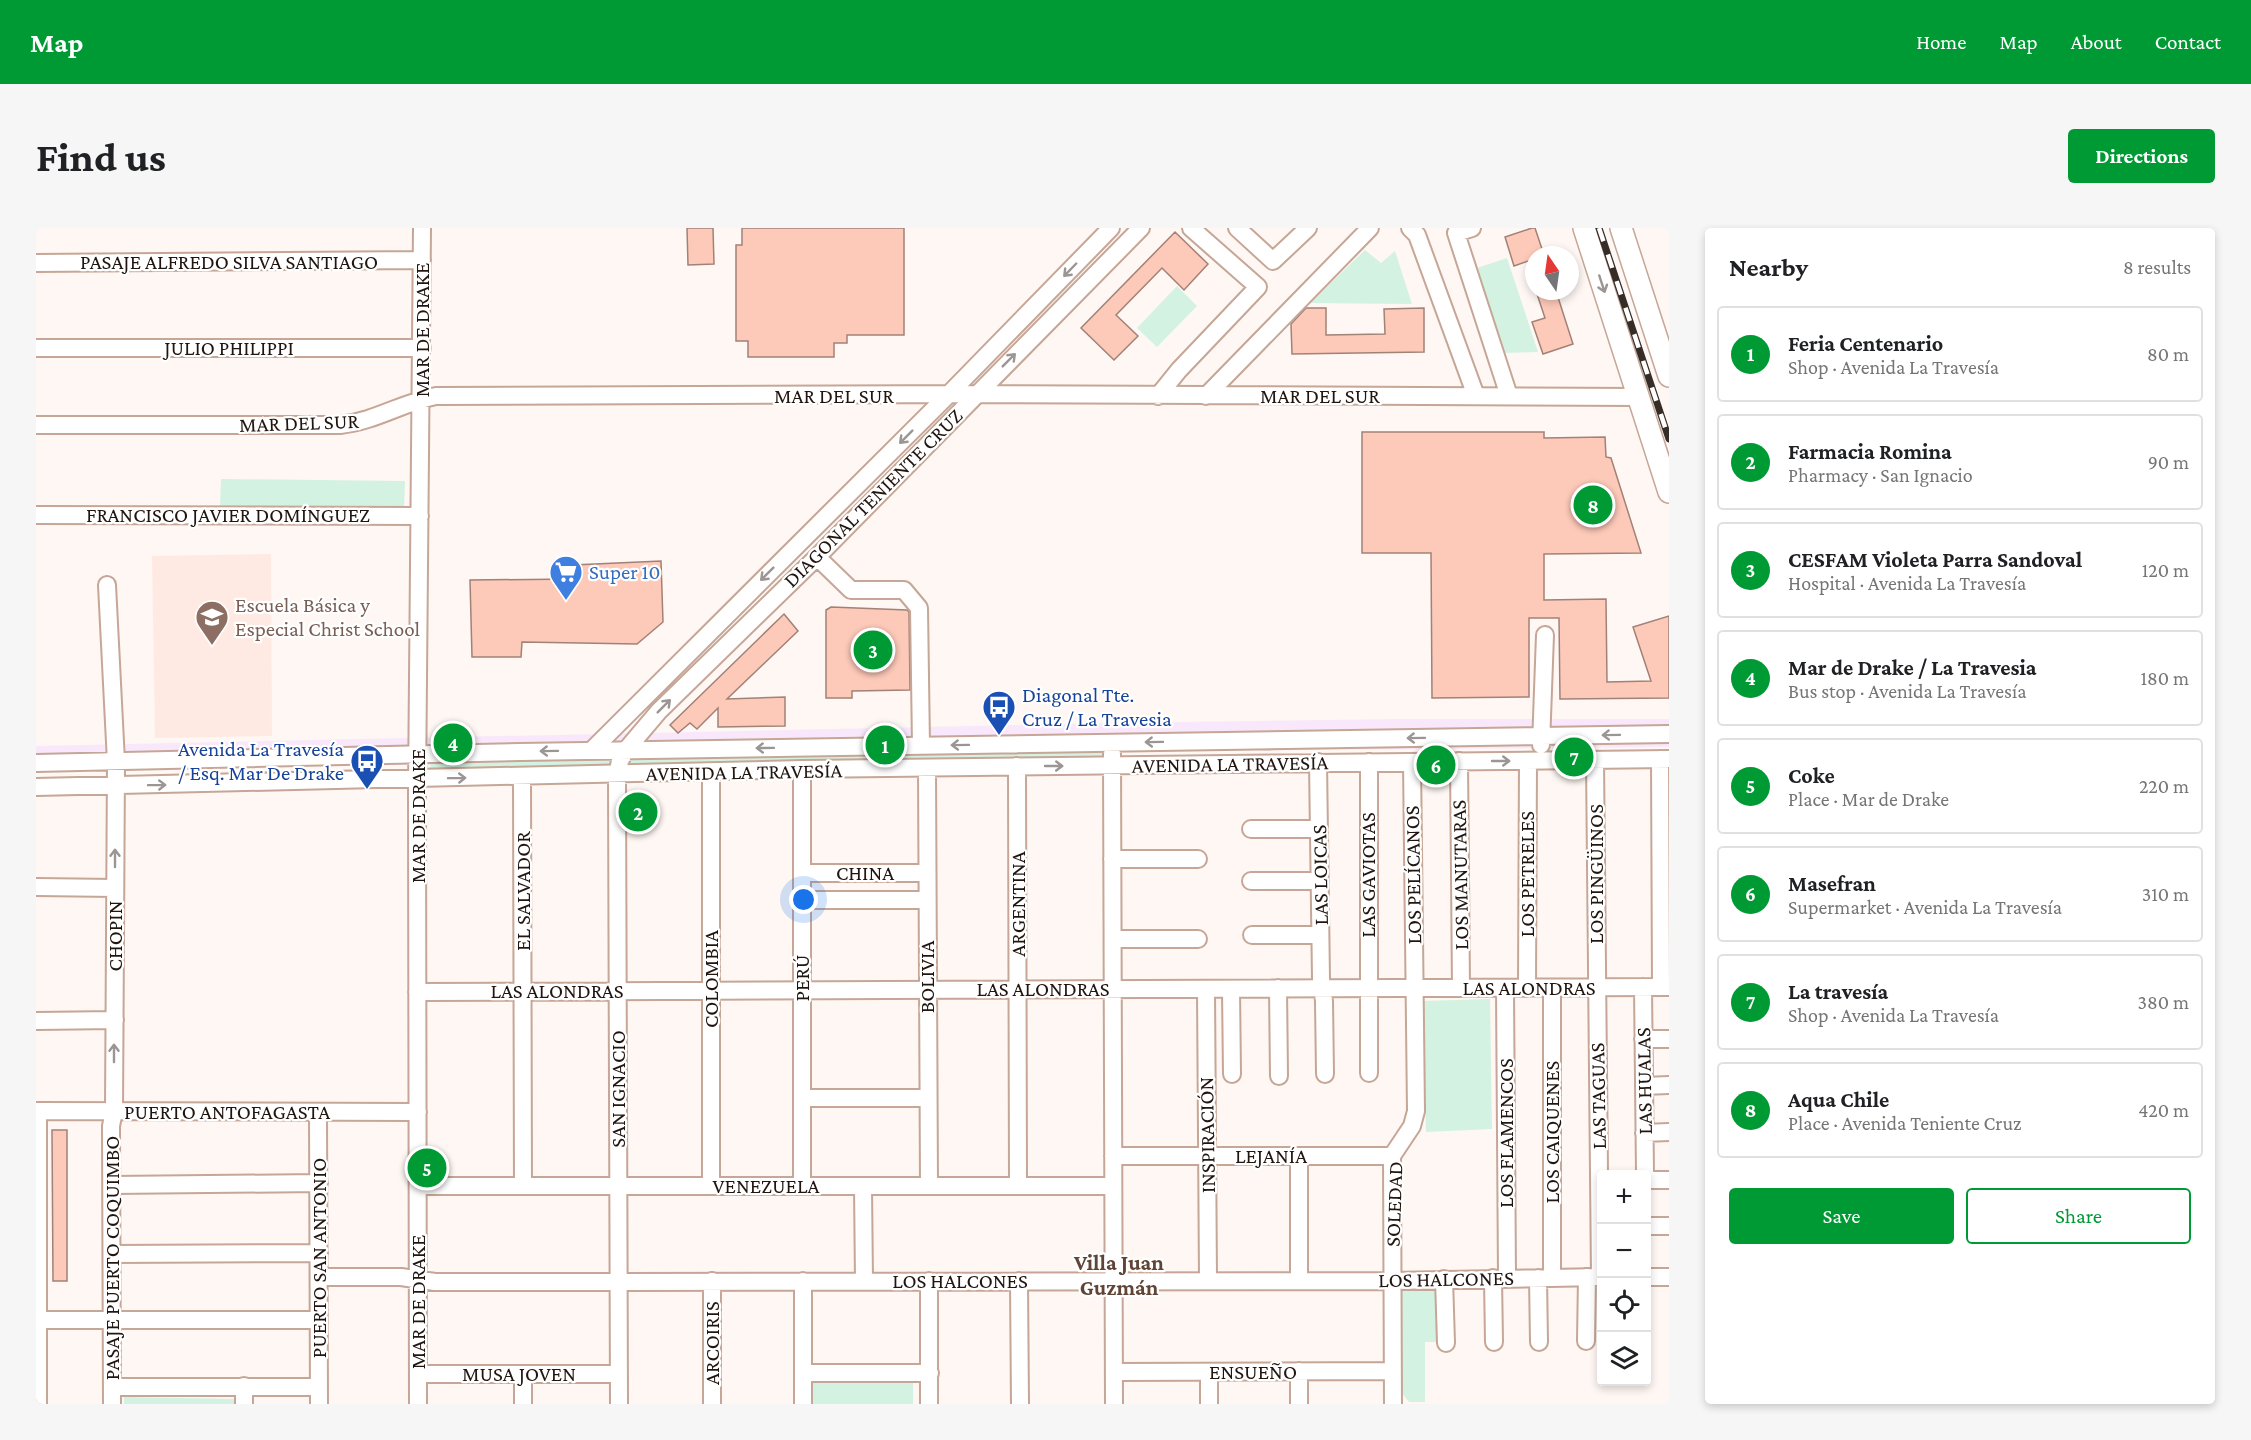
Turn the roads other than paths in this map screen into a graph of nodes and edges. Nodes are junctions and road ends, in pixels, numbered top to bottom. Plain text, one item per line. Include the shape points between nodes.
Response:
1 (422, 228) edge
2 (1111, 228) edge
3 (1141, 228) edge
4 (1191, 228) edge
5 (1237, 228) edge
6 (1308, 228) edge
7 (1370, 228) edge
8 (1410, 228) edge
9 (1472, 228) edge
10 (1584, 228) edge
11 (1621, 228) edge
12 (422, 260) junction
13 (36, 263) edge
14 (36, 348) edge
15 (422, 348) junction
16 (1669, 376) edge
17 (975, 394) junction
18 (947, 396) junction
19 (1158, 396) junction
20 (1206, 396) junction
21 (1476, 396) junction
22 (1509, 396) junction
23 (1638, 397) junction
24 (422, 399) junction
25 (36, 425) edge
26 (1669, 492) edge
27 (36, 515) edge
28 (420, 516) junction
29 (817, 557) junction
30 (107, 585) dead end
31 (1545, 635) dead end
32 (1669, 734) edge
33 (1542, 736) junction
34 (1112, 742) junction
35 (921, 746) junction
36 (626, 750) junction
37 (591, 751) junction
38 (418, 755) junction
39 (1665, 759) edge
40 (1595, 760) junction
41 (1459, 761) junction
42 (1534, 761) junction
43 (116, 762) junction
44 (1318, 762) junction
45 (1369, 762) junction
46 (1412, 762) junction
47 (36, 763) edge
48 (1112, 765) junction
49 (1017, 766) junction
50 (927, 768) junction
51 (802, 770) junction
52 (711, 772) junction
53 (617, 775) junction
54 (522, 777) junction
55 (417, 779) junction
56 (116, 786) junction
57 (36, 787) edge
58 (1251, 829) dead end
59 (1319, 829) junction
60 (1665, 847) edge
61 (1113, 859) junction
62 (1198, 859) dead end
63 (802, 873) junction
64 (927, 873) junction
65 (1251, 881) dead end
66 (1320, 881) junction
67 (36, 887) edge
68 (115, 888) junction
69 (802, 900) junction
70 (927, 900) junction
71 (1665, 916) edge
72 (1252, 935) dead end
73 (1320, 935) junction
74 (1113, 939) junction
75 (1198, 939) dead end
76 (1552, 987) junction
77 (1597, 987) junction
78 (1643, 987) junction
79 (1665, 987) edge
80 (1278, 988) junction
81 (1321, 988) junction
82 (1368, 988) junction
83 (1414, 988) junction
84 (1461, 988) junction
85 (1505, 988) junction
86 (1527, 988) junction
87 (1018, 989) junction
88 (1113, 989) junction
89 (1206, 989) junction
90 (1231, 989) junction
91 (802, 990) junction
92 (927, 990) junction
93 (618, 991) junction
94 (711, 991) junction
95 (417, 992) junction
96 (523, 992) junction
97 (115, 1020) junction
98 (36, 1021) edge
99 (1669, 1039) edge
100 (1643, 1040) junction
101 (1369, 1073) dead end
102 (1232, 1074) dead end
103 (1325, 1074) dead end
104 (1279, 1076) dead end
105 (1669, 1085) edge
106 (1644, 1086) junction
107 (802, 1098) junction
108 (928, 1098) junction
109 (37, 1111) edge
110 (114, 1112) junction
111 (318, 1112) junction
112 (418, 1112) junction
113 (1644, 1132) junction
114 (1669, 1132) edge
115 (1113, 1156) junction
116 (1207, 1156) junction
117 (1299, 1156) junction
118 (1392, 1156) junction
119 (1645, 1170) edge
120 (1651, 1180) edge
121 (1669, 1180) edge
122 (319, 1183) junction
123 (112, 1185) junction
124 (418, 1186) junction
125 (523, 1186) junction
126 (619, 1186) junction
127 (711, 1186) junction
128 (802, 1186) junction
129 (863, 1186) junction
130 (928, 1186) junction
131 (1018, 1186) junction
132 (1113, 1186) junction
133 (1651, 1226) edge
134 (1669, 1226) edge
135 (319, 1253) junction
136 (112, 1254) junction
137 (1669, 1276) edge
138 (319, 1277) junction
139 (1545, 1277) junction
140 (1596, 1277) edge
141 (1651, 1277) edge
142 (1500, 1278) junction
143 (1444, 1279) junction
144 (418, 1280) junction
145 (712, 1281) junction
146 (803, 1281) junction
147 (864, 1281) junction
148 (930, 1281) junction
149 (1019, 1281) junction
150 (1113, 1281) junction
151 (1208, 1281) junction
152 (1299, 1281) junction
153 (1392, 1281) junction
154 (619, 1282) junction
155 (38, 1320) junction
156 (112, 1320) junction
157 (319, 1320) junction
158 (1586, 1341) dead end
159 (1494, 1342) dead end
160 (1539, 1342) dead end
161 (1446, 1343) dead end
162 (1299, 1371) junction
163 (1392, 1371) junction
164 (1114, 1372) junction
165 (1209, 1372) junction
166 (803, 1373) junction
167 (930, 1373) junction
168 (418, 1374) junction
169 (523, 1374) junction
170 (619, 1374) junction
171 (244, 1386) junction
172 (112, 1396) edge
173 (319, 1396) edge
174 (38, 1404) edge
175 (244, 1404) edge
176 (418, 1404) edge
177 (523, 1404) edge
178 (619, 1404) edge
179 (712, 1404) edge
180 (803, 1404) edge
181 (930, 1404) edge
182 (1020, 1404) edge
183 (1114, 1404) edge
184 (1209, 1404) edge
185 (1299, 1404) edge
186 (1393, 1404) edge

1 - 12 street, MAR DE DRAKE
2 -> 18 street, DIAGONAL TENIENTE CRUZ
17 -> 3 street, DIAGONAL TENIENTE CRUZ
4 - 19 street via 1258,287
5 - 6 street via 1273,261
7 - 20 street
8 - 21 street via 1417,235
9 - 22 street via 1456,233
10 -> 23 main road
11 - 16 main road
12 - 13 street, PASAJE ALFREDO SILVA SANTIAGO
12 - 15 street, MAR DE DRAKE
14 - 15 street, JULIO PHILIPPI
15 - 24 street, MAR DE DRAKE
17 - 18 street, MAR DEL SUR
17 - 19 street, MAR DEL SUR
17 - 29 street, DIAGONAL TENIENTE CRUZ
18 - 24 street, MAR DEL SUR
18 -> 37 street, DIAGONAL TENIENTE CRUZ
19 - 20 street, MAR DEL SUR
20 - 21 street, MAR DEL SUR
21 - 22 street, MAR DEL SUR
22 - 23 street, MAR DEL SUR
23 - 26 main road
24 - 25 street, MAR DEL SUR via 372,419 340,425
24 - 28 street, MAR DE DRAKE
27 - 28 street, FRANCISCO JAVIER DOMÍNGUEZ
28 - 38 street, MAR DE DRAKE
29 - 35 street via 851,590 904,590 919,608
36 -> 29 street, DIAGONAL TENIENTE CRUZ via 658,711
30 - 43 street, CHOPIN
31 - 33 street, LOS PETRELES
32 -> 33 street, AVENIDA LA TRAVESÍA
33 -> 34 street, AVENIDA LA TRAVESÍA
33 - 42 street, LOS PETRELES
34 -> 35 street, AVENIDA LA TRAVESÍA
34 - 48 street
35 -> 36 street, AVENIDA LA TRAVESÍA
36 - 37 street, AVENIDA LA TRAVESÍA
36 - 53 street, DIAGONAL TENIENTE CRUZ
37 -> 38 street, AVENIDA LA TRAVESÍA
38 - 43 street, AVENIDA LA TRAVESÍA
38 - 55 street, MAR DE DRAKE
39 - 40 street, AVENIDA LA TRAVESÍA
39 - 60 street
40 - 42 street, AVENIDA LA TRAVESÍA
40 - 77 street, LOS PINGÜINOS
41 -> 42 street, AVENIDA LA TRAVESÍA
41 - 46 street, AVENIDA LA TRAVESÍA
41 - 84 street, LOS MANUTARAS
42 - 86 street, LOS PETRELES
43 - 47 street, AVENIDA LA TRAVESÍA
43 - 56 street, CHOPIN
44 - 45 street, AVENIDA LA TRAVESÍA
44 - 48 street, AVENIDA LA TRAVESÍA
44 - 59 street, LAS LOICAS
45 - 46 street, AVENIDA LA TRAVESÍA
45 - 82 street, LAS GAVIOTAS
46 - 83 street, LOS PELÍCANOS
49 -> 48 street, AVENIDA LA TRAVESÍA
48 - 61 street
49 - 50 street, AVENIDA LA TRAVESÍA
49 - 87 street, ARGENTINA
50 - 51 street, AVENIDA LA TRAVESÍA
50 - 64 street, BOLIVIA
51 - 52 street, AVENIDA LA TRAVESÍA
51 - 63 street, PERÚ
52 - 53 street, AVENIDA LA TRAVESÍA
52 - 94 street, COLOMBIA
53 - 54 street, AVENIDA LA TRAVESÍA
53 - 93 street, SAN IGNACIO
55 -> 54 street, AVENIDA LA TRAVESÍA
54 - 96 street, EL SALVADOR
56 -> 55 street, AVENIDA LA TRAVESÍA
55 - 95 street, MAR DE DRAKE
56 - 57 street, AVENIDA LA TRAVESÍA
68 -> 56 street, CHOPIN
58 - 59 street
59 - 66 street, LAS LOICAS
60 - 71 street
61 - 62 street
61 - 74 street
63 - 64 street, CHINA
63 - 69 street, PERÚ
64 - 70 street, BOLIVIA
65 - 66 street
66 - 73 street, LAS LOICAS
67 - 68 street
68 - 97 street, CHOPIN
69 - 70 street
69 - 91 street, PERÚ
70 - 92 street, BOLIVIA
71 - 79 street
72 - 73 street
73 - 81 street, LAS LOICAS
74 - 75 street
74 - 88 street
76 - 77 street, LAS ALONDRAS
76 - 86 street, LAS ALONDRAS
76 - 139 street, LOS CAIQUENES
77 - 78 street, LAS ALONDRAS
77 - 140 street, LAS TAGUAS
78 - 79 street, LAS ALONDRAS
78 - 100 street, LAS HUALAS
80 - 81 street, LAS ALONDRAS
80 - 90 street, LAS ALONDRAS
80 - 104 street
81 - 82 street, LAS ALONDRAS
81 - 103 street, LAS LOICAS
82 - 83 street, LAS ALONDRAS
82 - 101 street, LAS GAVIOTAS
83 - 84 street, LAS ALONDRAS
83 - 118 street, SOLEDAD via 1415,1119
84 - 85 street, LAS ALONDRAS
85 - 86 street, LAS ALONDRAS
85 - 142 street, LOS FLAMENCOS
87 - 88 street, LAS ALONDRAS
87 - 92 street, LAS ALONDRAS
87 - 131 street, ARGENTINA
88 - 89 street, LAS ALONDRAS
88 - 115 street
89 - 90 street, LAS ALONDRAS
89 - 116 street, INSPIRACIÓN
90 - 102 street
91 - 92 street, LAS ALONDRAS
91 - 94 street, LAS ALONDRAS
91 - 107 street, PERÚ
92 - 108 street, BOLIVIA
93 - 94 street, LAS ALONDRAS
93 - 96 street, LAS ALONDRAS
93 - 126 street, SAN IGNACIO
94 - 127 street, COLOMBIA
95 - 96 street, LAS ALONDRAS
95 - 112 street, MAR DE DRAKE
96 - 125 street, EL SALVADOR
97 - 98 street
110 -> 97 street, CHOPIN
99 - 100 street
100 - 106 street, LAS HUALAS
105 - 106 street
106 - 113 street, LAS HUALAS
107 - 108 street
107 - 128 street, PERÚ
108 - 130 street, BOLIVIA
109 - 110 street, PUERTO ANTOFAGASTA
109 - 155 street
110 - 111 street, PUERTO ANTOFAGASTA
110 - 123 street, PASAJE PUERTO COQUIMBO
111 - 112 street, PUERTO ANTOFAGASTA
111 - 122 street, PUERTO SAN ANTONIO
112 - 124 street, MAR DE DRAKE
113 - 114 street
113 - 119 street, LAS HUALAS
115 - 116 street, LEJANÍA
115 - 132 street
116 - 117 street, LEJANÍA
116 - 151 street, INSPIRACIÓN
117 - 118 street, LEJANÍA
117 - 152 street
118 - 153 street, SOLEDAD
120 - 121 street
122 - 123 street
122 - 135 street, PUERTO SAN ANTONIO
123 - 136 street, PASAJE PUERTO COQUIMBO
124 - 125 street, VENEZUELA
124 - 144 street, MAR DE DRAKE
125 - 126 street, VENEZUELA
126 - 127 street, VENEZUELA
126 - 154 street, SAN IGNACIO
127 - 128 street, VENEZUELA
128 - 129 street, VENEZUELA
129 - 130 street, VENEZUELA
129 - 147 street
130 - 131 street, VENEZUELA
131 - 132 street, VENEZUELA
132 - 150 street
133 - 134 street
135 - 136 street
135 - 138 street, PUERTO SAN ANTONIO
136 - 156 street, PASAJE PUERTO COQUIMBO
137 - 141 street
138 - 144 street, LOS HALCONES
138 - 157 street, PUERTO SAN ANTONIO
139 - 140 street, LOS HALCONES
139 - 142 street, LOS HALCONES
139 - 160 street, LOS CAIQUENES
140 - 158 street, LAS TAGUAS
142 - 143 street, LOS HALCONES
142 - 159 street, LOS FLAMENCOS
143 - 153 street, LOS HALCONES
143 - 161 street
144 - 154 street, LOS HALCONES
144 - 168 street, MAR DE DRAKE
145 - 146 street, LOS HALCONES
145 - 154 street, LOS HALCONES
145 - 179 street, ARCOIRIS
146 - 147 street, LOS HALCONES
146 - 166 street
147 - 148 street, LOS HALCONES
148 - 149 street, LOS HALCONES
148 - 167 street
149 - 150 street, LOS HALCONES
149 - 182 street
150 - 151 street, LOS HALCONES
150 - 164 street
151 - 152 street, LOS HALCONES
152 - 153 street, LOS HALCONES
153 - 163 street, SOLEDAD
154 - 170 street, SAN IGNACIO
155 - 156 street
155 - 174 street
156 - 157 street
156 - 172 street, PASAJE PUERTO COQUIMBO
157 - 173 street, PUERTO SAN ANTONIO
162 - 163 street, ENSUEÑO
162 - 165 street, ENSUEÑO
162 - 185 street
163 - 186 street, SOLEDAD
164 - 165 street, ENSUEÑO
164 - 183 street
165 - 184 street
166 - 167 street
166 - 180 street
167 - 181 street
168 - 169 street, MUSA JOVEN
168 - 176 street, MAR DE DRAKE
169 - 170 street, MUSA JOVEN
169 - 177 street
170 - 178 street, SAN IGNACIO
171 - 172 street
171 - 173 street
171 - 175 street

